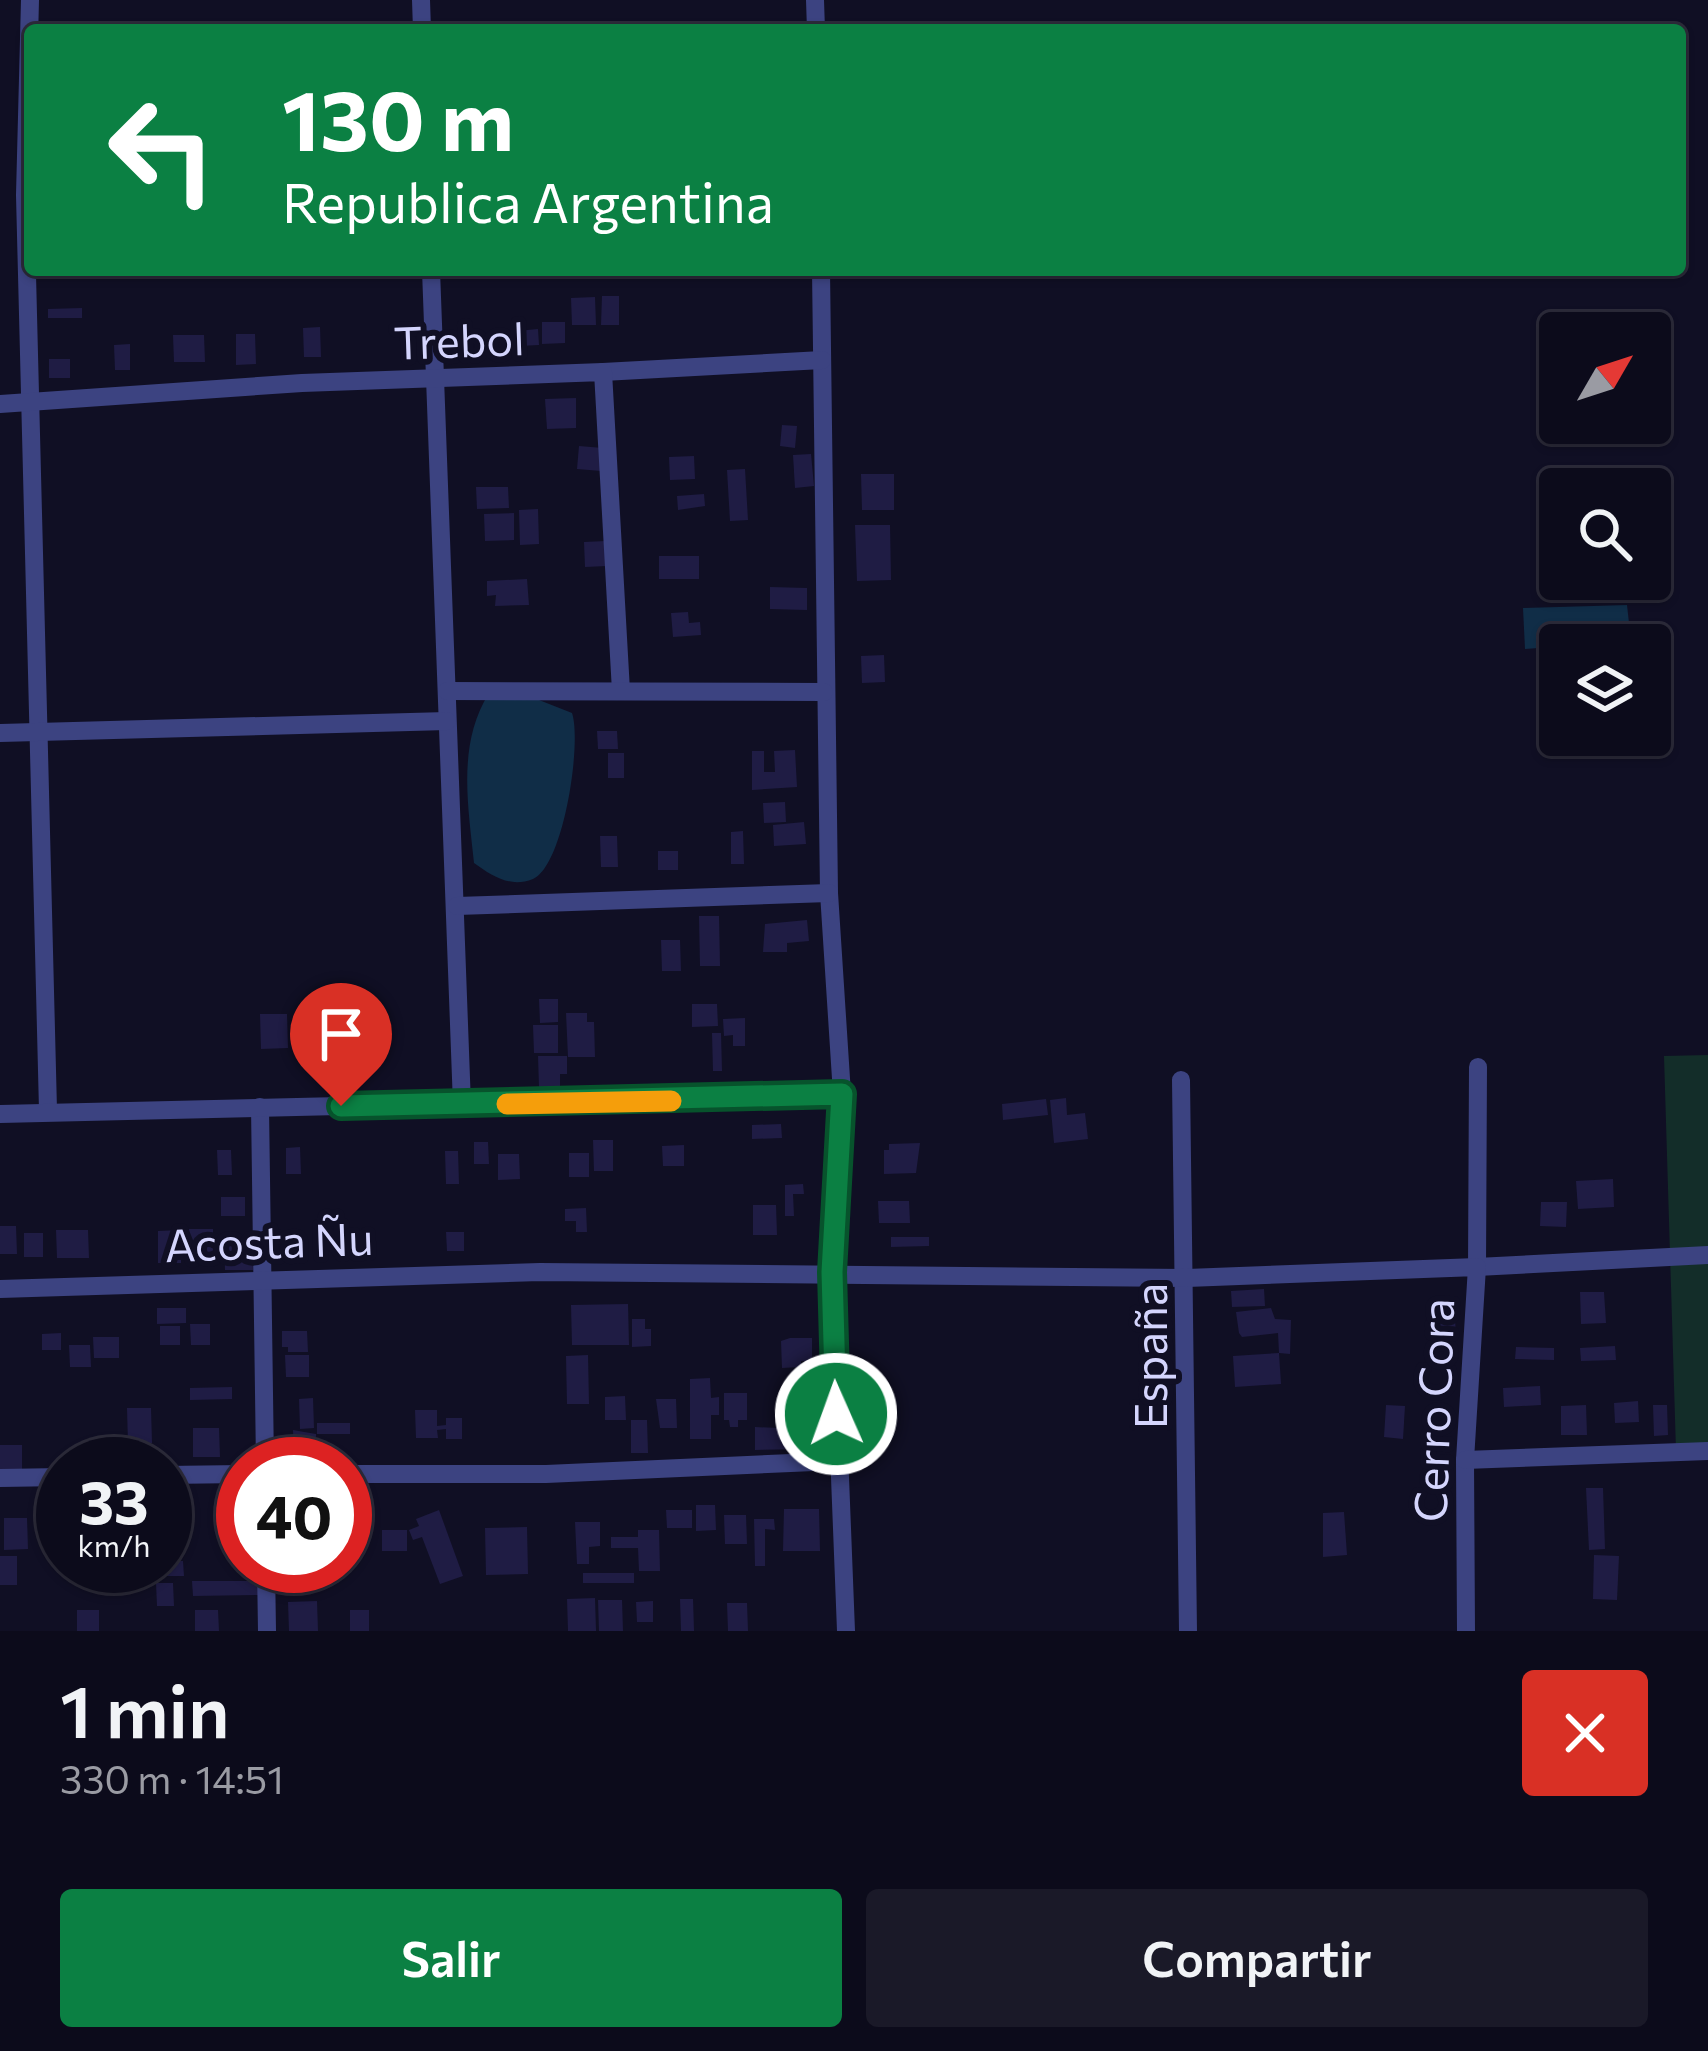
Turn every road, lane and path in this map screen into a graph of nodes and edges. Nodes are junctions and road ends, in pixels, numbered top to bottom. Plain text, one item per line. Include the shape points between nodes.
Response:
1 (28, 276) edge
2 (431, 276) edge
3 (821, 276) edge
4 (821, 360) junction
5 (603, 373) junction
6 (434, 380) junction
7 (0, 404) edge
8 (29, 404) junction
9 (621, 691) junction
10 (446, 692) junction
11 (824, 692) junction
12 (446, 721) junction
13 (40, 731) junction
14 (0, 733) edge
15 (829, 893) junction
16 (457, 906) junction
17 (1478, 1067) dead end
18 (1181, 1080) dead end
19 (842, 1094) junction
20 (462, 1105) junction
21 (260, 1107) junction
22 (48, 1110) junction
23 (0, 1114) edge
24 (1708, 1255) edge
25 (1477, 1267) junction
26 (832, 1272) junction
27 (1187, 1278) junction
28 (261, 1279) junction
29 (0, 1289) edge
30 (264, 1437) edge
31 (1708, 1451) edge
32 (1465, 1460) junction
33 (837, 1461) junction
34 (372, 1474) edge
35 (36, 1477) edge
36 (0, 1478) edge
37 (267, 1593) edge
38 (268, 1631) edge
39 (846, 1631) edge
40 (1188, 1631) edge
41 (1466, 1631) edge

1 - 8 street
2 - 6 street
3 - 4 street
4 - 5 street, Trebol
4 - 11 street
5 - 6 street, Trebol
5 - 9 street
6 - 8 street, Trebol
6 - 10 street
7 - 8 street, Trebol
8 - 13 street
9 - 10 street
9 - 11 street
10 - 12 street
11 - 15 street
12 - 13 street
12 - 16 street
13 - 14 street
13 - 22 street
15 - 16 street
15 - 19 street
16 - 20 street
17 - 25 street
18 - 27 street, España
19 - 20 street
19 - 26 street
20 - 21 street
21 - 22 street
21 - 28 street
22 - 23 street
24 - 25 street
25 - 27 street, Cerro Cora
25 - 32 street, Cerro Cora
26 - 27 street, Cerro Cora
26 - 28 street, Acosta Ñu
26 - 33 street
27 - 40 street, España
28 - 29 street, Acosta Ñu
28 - 30 street
31 - 32 street
32 - 41 street, Cerro Cora
33 - 34 street
33 - 39 street
35 - 36 street
37 - 38 street

